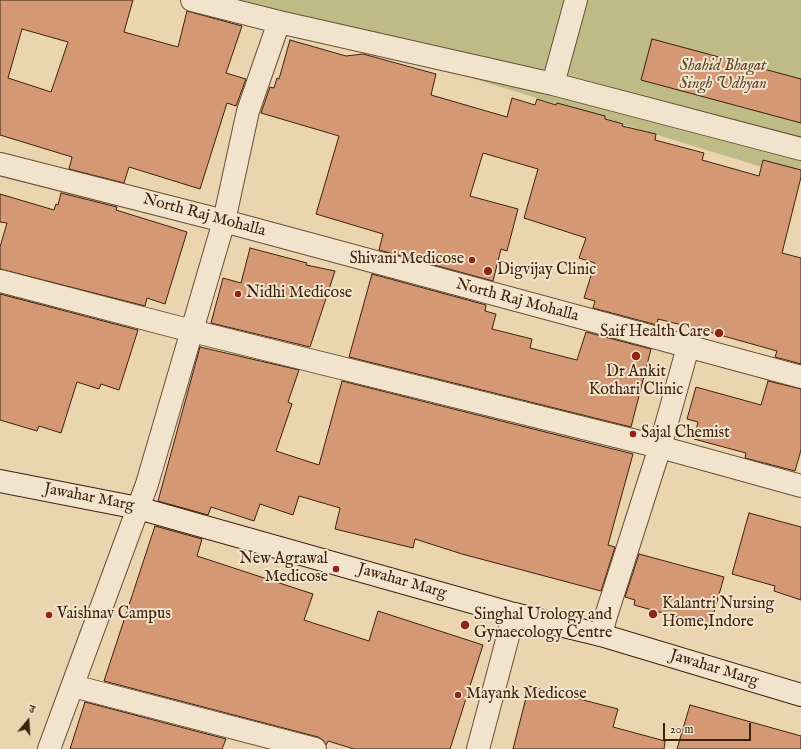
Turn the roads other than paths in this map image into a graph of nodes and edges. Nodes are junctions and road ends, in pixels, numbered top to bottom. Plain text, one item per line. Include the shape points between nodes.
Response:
1 (192, 0) edge
2 (576, 0) edge
3 (279, 22) junction
4 (553, 84) junction
5 (801, 149) edge
6 (0, 164) edge
7 (224, 221) junction
8 (0, 281) edge
9 (192, 331) junction
10 (688, 347) junction
11 (801, 377) edge
12 (660, 447) junction
13 (0, 480) edge
14 (801, 486) edge
15 (138, 508) junction
16 (514, 614) junction
17 (601, 635) junction
18 (72, 686) junction
19 (801, 695) edge
20 (50, 749) edge
21 (315, 749) edge
22 (478, 749) edge

1 - 3 street
2 - 4 street
3 - 4 street
3 - 7 street via 248,111
4 - 5 street
6 - 7 street, North Raj Mohalla
7 - 9 street
7 - 10 street, North Raj Mohalla
8 - 9 street
9 - 12 street
9 - 15 street
10 - 11 street, North Raj Mohalla
10 - 12 street
12 - 14 street
12 - 17 street
13 - 15 street, Jawahar Marg
15 - 16 street, Jawahar Marg
15 - 18 street
16 - 17 street, Jawahar Marg
16 - 22 street
17 - 19 street, Jawahar Marg
18 - 20 street
18 - 21 street

